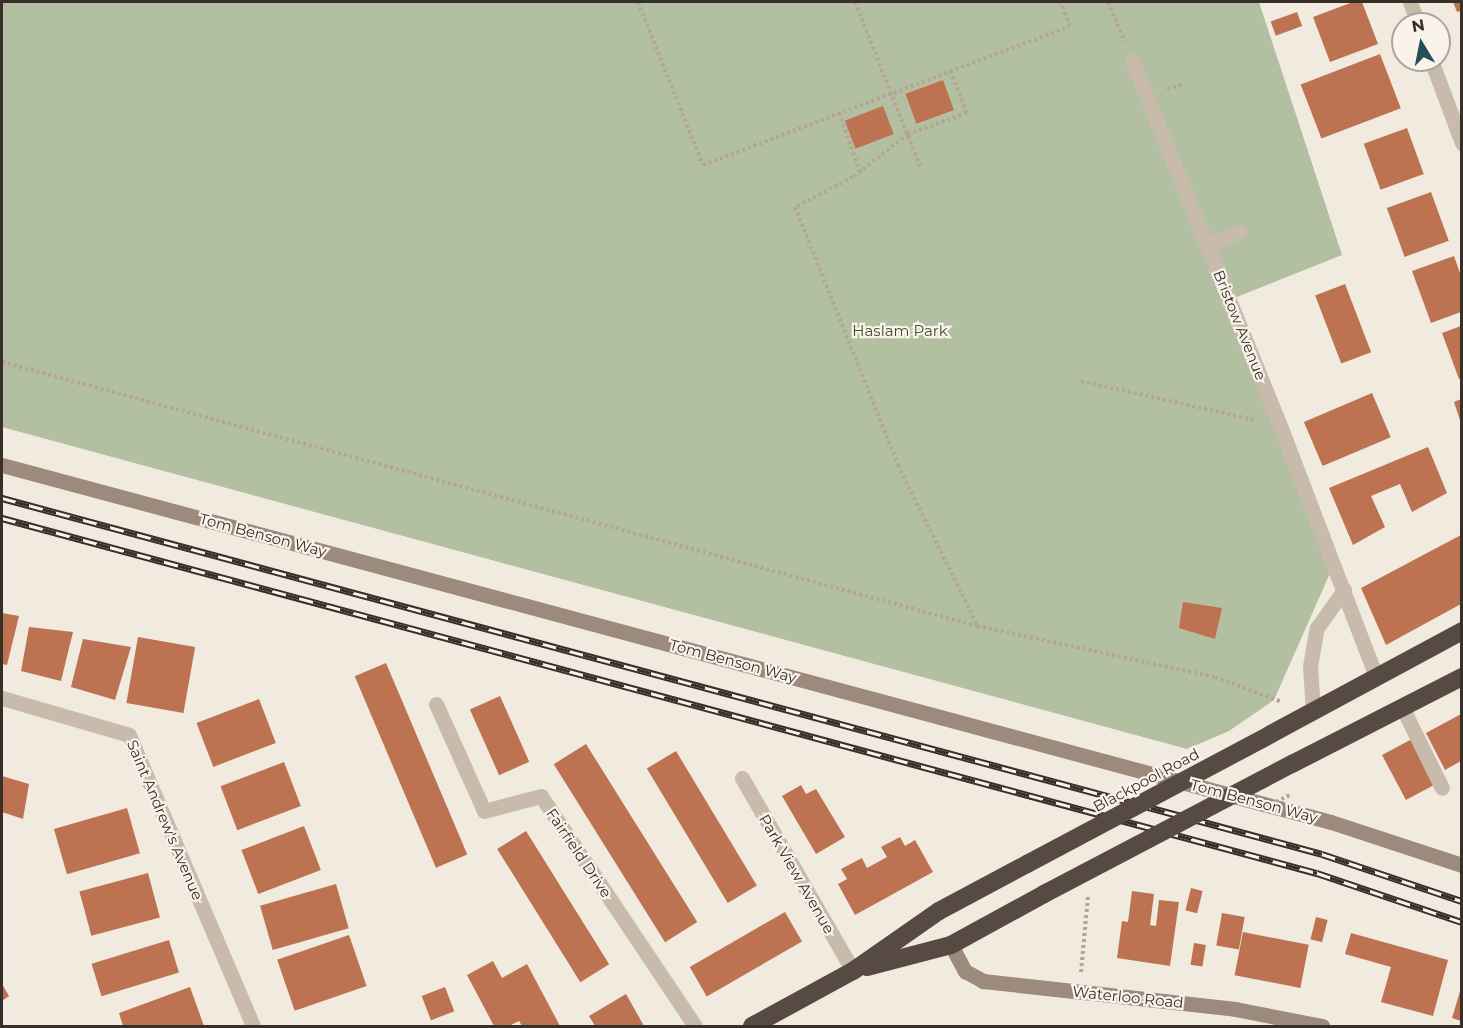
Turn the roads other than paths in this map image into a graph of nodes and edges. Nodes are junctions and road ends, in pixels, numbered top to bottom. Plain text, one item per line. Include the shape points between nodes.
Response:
1 (1132, 61) road end
2 (1435, 72) edge
3 (1461, 143) edge
4 (1240, 231) dead end
5 (1207, 246) junction
6 (2, 465) edge
7 (1344, 590) junction
8 (1461, 631) edge
9 (1376, 677) junction
10 (1461, 677) edge
11 (2, 698) edge
12 (436, 704) dead end
13 (1401, 707) junction
14 (1312, 712) junction
15 (742, 778) dead end
16 (1442, 788) dead end
17 (1461, 865) edge
18 (951, 945) junction
19 (853, 971) junction
20 (253, 1026) edge
21 (695, 1026) edge
22 (752, 1026) edge
23 (1322, 1026) edge

1 - 5 street, Bristow Avenue
2 - 3 street
4 - 5 street
5 - 7 street, Bristow Avenue
6 - 17 main road, Tom Benson Way via 1331,822
7 - 9 street, Bristow Avenue
7 - 14 street via 1317,628 1311,666
8 - 9 highway, Blackpool Road
9 - 14 highway, Blackpool Road
10 - 13 highway, Blackpool Road
11 - 20 street, Saint Andrew's Avenue via 129,735
12 - 21 street, Fairfield Drive via 484,812 541,796
13 - 16 street
13 - 18 highway, Blackpool Road, bridge
14 - 19 highway, Blackpool Road, bridge via 939,911
15 - 19 street, Park View Avenue
18 - 19 highway, Blackpool Road
18 - 23 main road, Waterloo Road via 965,970 983,981 1225,1008
19 - 22 highway, Blackpool Road

